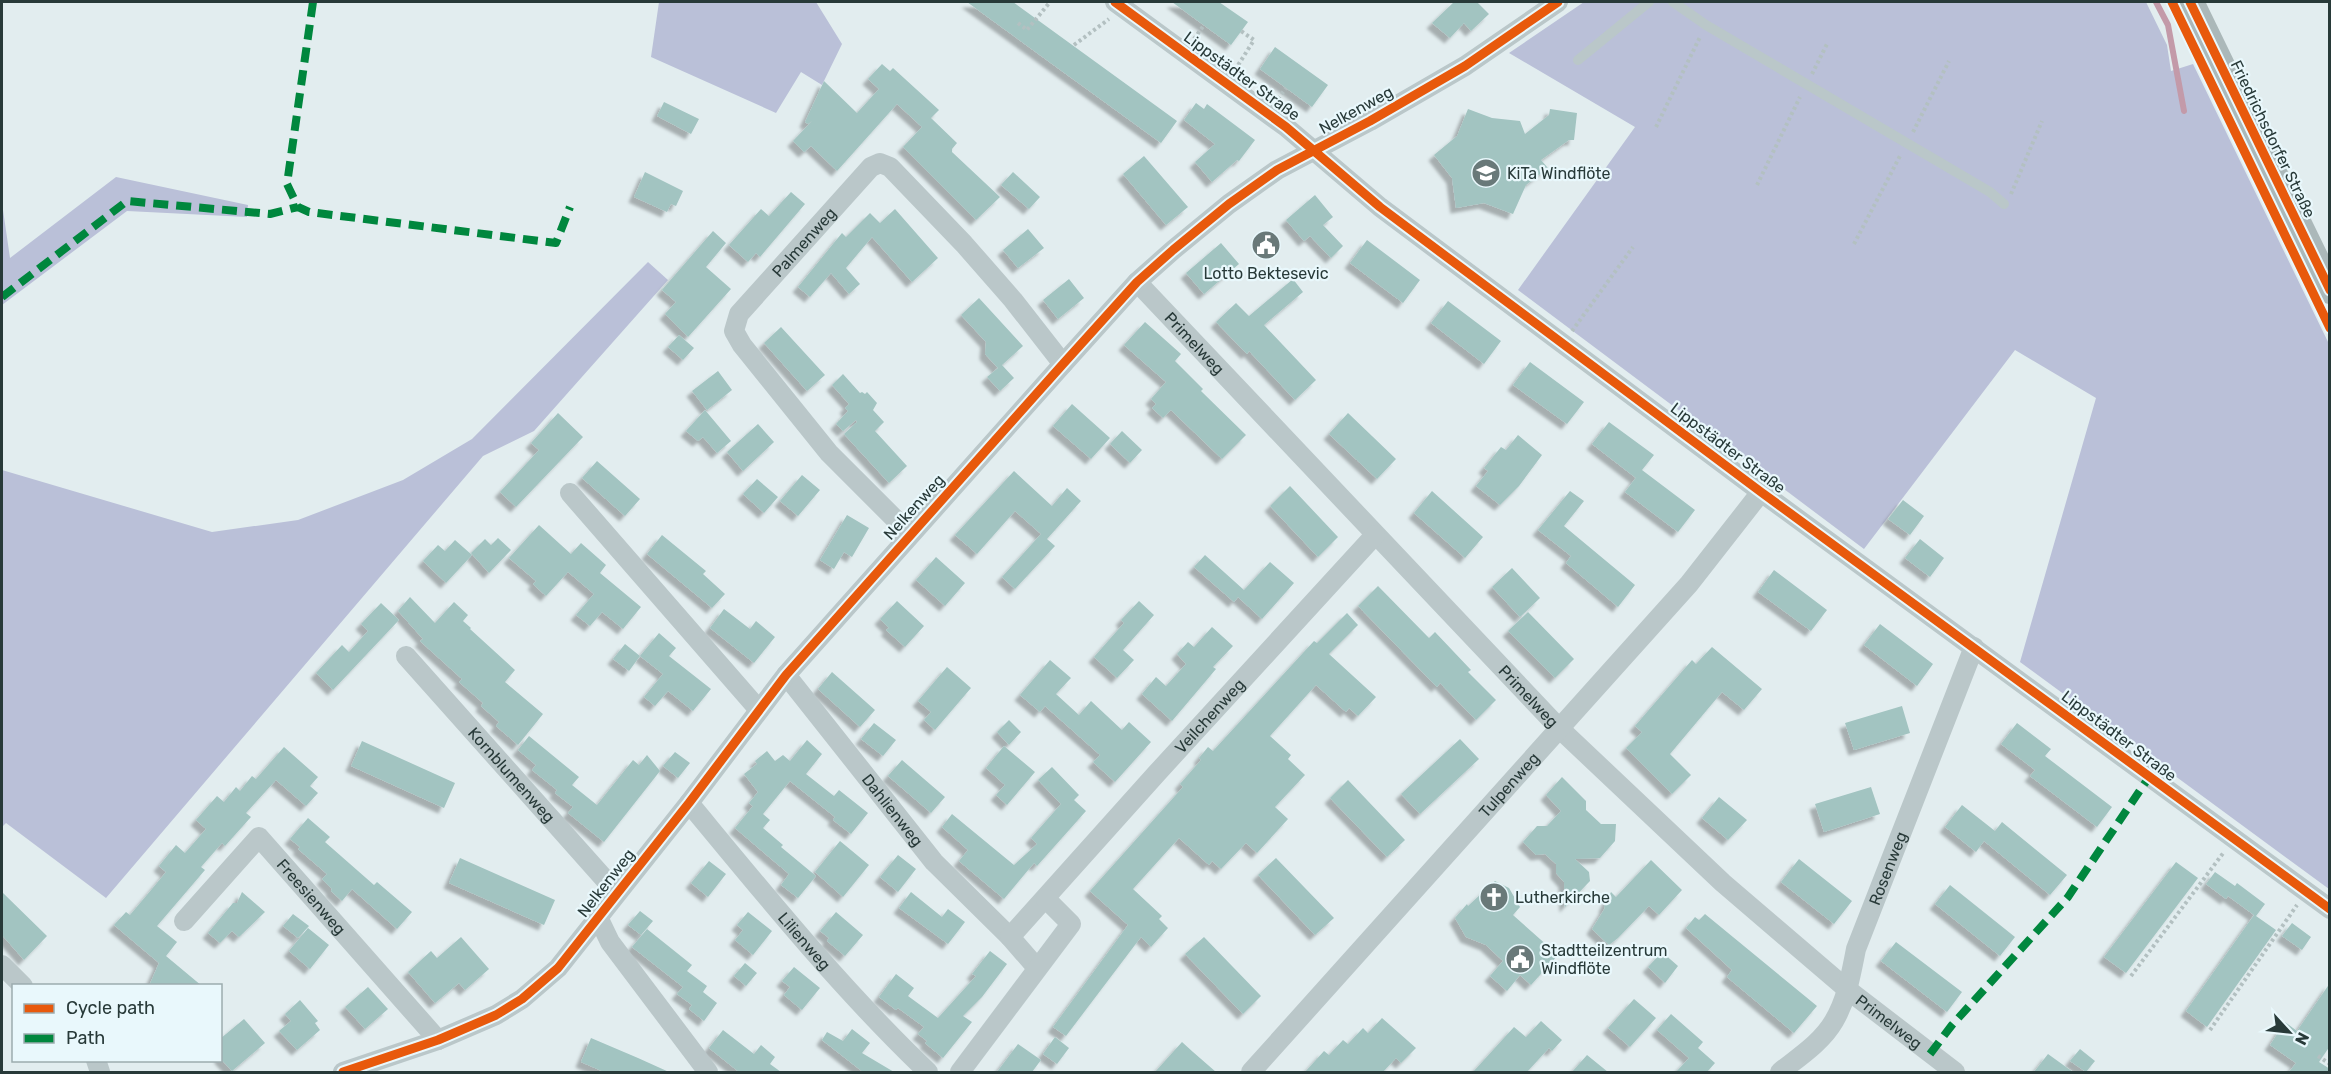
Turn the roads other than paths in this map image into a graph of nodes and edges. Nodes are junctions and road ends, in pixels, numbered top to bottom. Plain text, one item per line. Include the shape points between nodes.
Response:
1 (1649, 2) edge
2 (1673, 2) edge
3 (2190, 2) edge
4 (1118, 3) edge
5 (1548, 4) edge
6 (1578, 60) dead end
7 (1314, 151) junction
8 (2004, 204) road end
9 (1137, 282) junction
10 (2330, 290) edge
11 (1063, 364) junction
12 (1761, 492) junction
13 (570, 493) dead end
14 (910, 534) junction
15 (1375, 535) junction
16 (1974, 647) junction
17 (406, 656) dead end
18 (786, 675) junction
19 (759, 710) junction
20 (1560, 729) junction
21 (689, 803) junction
22 (617, 893) junction
23 (1046, 899) junction
24 (2330, 909) edge
25 (598, 917) junction
26 (184, 921) dead end
27 (1010, 937) junction
28 (2, 965) edge
29 (1037, 968) junction
30 (21, 984) edge
31 (1848, 990) junction
32 (438, 1040) junction
33 (343, 1072) edge
34 (708, 1072) edge
35 (928, 1072) edge
36 (960, 1072) edge
37 (1251, 1072) edge
38 (1780, 1072) edge
39 (1955, 1072) edge

1 - 6 lane
2 - 8 lane
3 - 10 main road, Friedrichsdorfer Straße
4 - 7 street, Lippstädter Straße
5 - 7 street, Nelkenweg via 1465,66
7 - 9 street, Nelkenweg via 1242,194
7 - 12 street, Lippstädter Straße via 1380,207
9 - 11 street, Nelkenweg
9 - 15 street, Primelweg
11 - 14 street, Nelkenweg
11 - 14 street, Palmenweg via 999,284 890,167 880,163 871,167 739,314 734,332 829,453
12 - 16 street, Lippstädter Straße
12 - 20 street, Tulpenweg via 1689,584
13 - 19 street
14 - 18 street, Nelkenweg
15 - 20 street, Primelweg
15 - 23 street, Veilchenweg
16 - 24 street, Lippstädter Straße
16 - 31 street, Rosenweg via 1856,950
17 - 22 street, Kornblumenweg
18 - 19 street, Nelkenweg
18 - 27 street, Dahlienweg via 934,862
19 - 21 street, Nelkenweg
20 - 31 street, Primelweg via 1723,882
20 - 37 street, Tulpenweg
21 - 22 street, Nelkenweg
21 - 35 street, Lilienweg via 813,953 878,1025
22 - 25 street, Nelkenweg
23 - 27 street, Veilchenweg
23 - 29 street via 1071,924
25 - 32 street, Nelkenweg via 558,968 522,999 496,1016
25 - 34 street via 610,942
26 - 32 street, Freesienweg via 259,837
27 - 29 street
28 - 30 street
29 - 36 street
31 - 38 street, Rosenweg via 1834,1022
31 - 39 street, Primelweg
32 - 33 street, Nelkenweg

